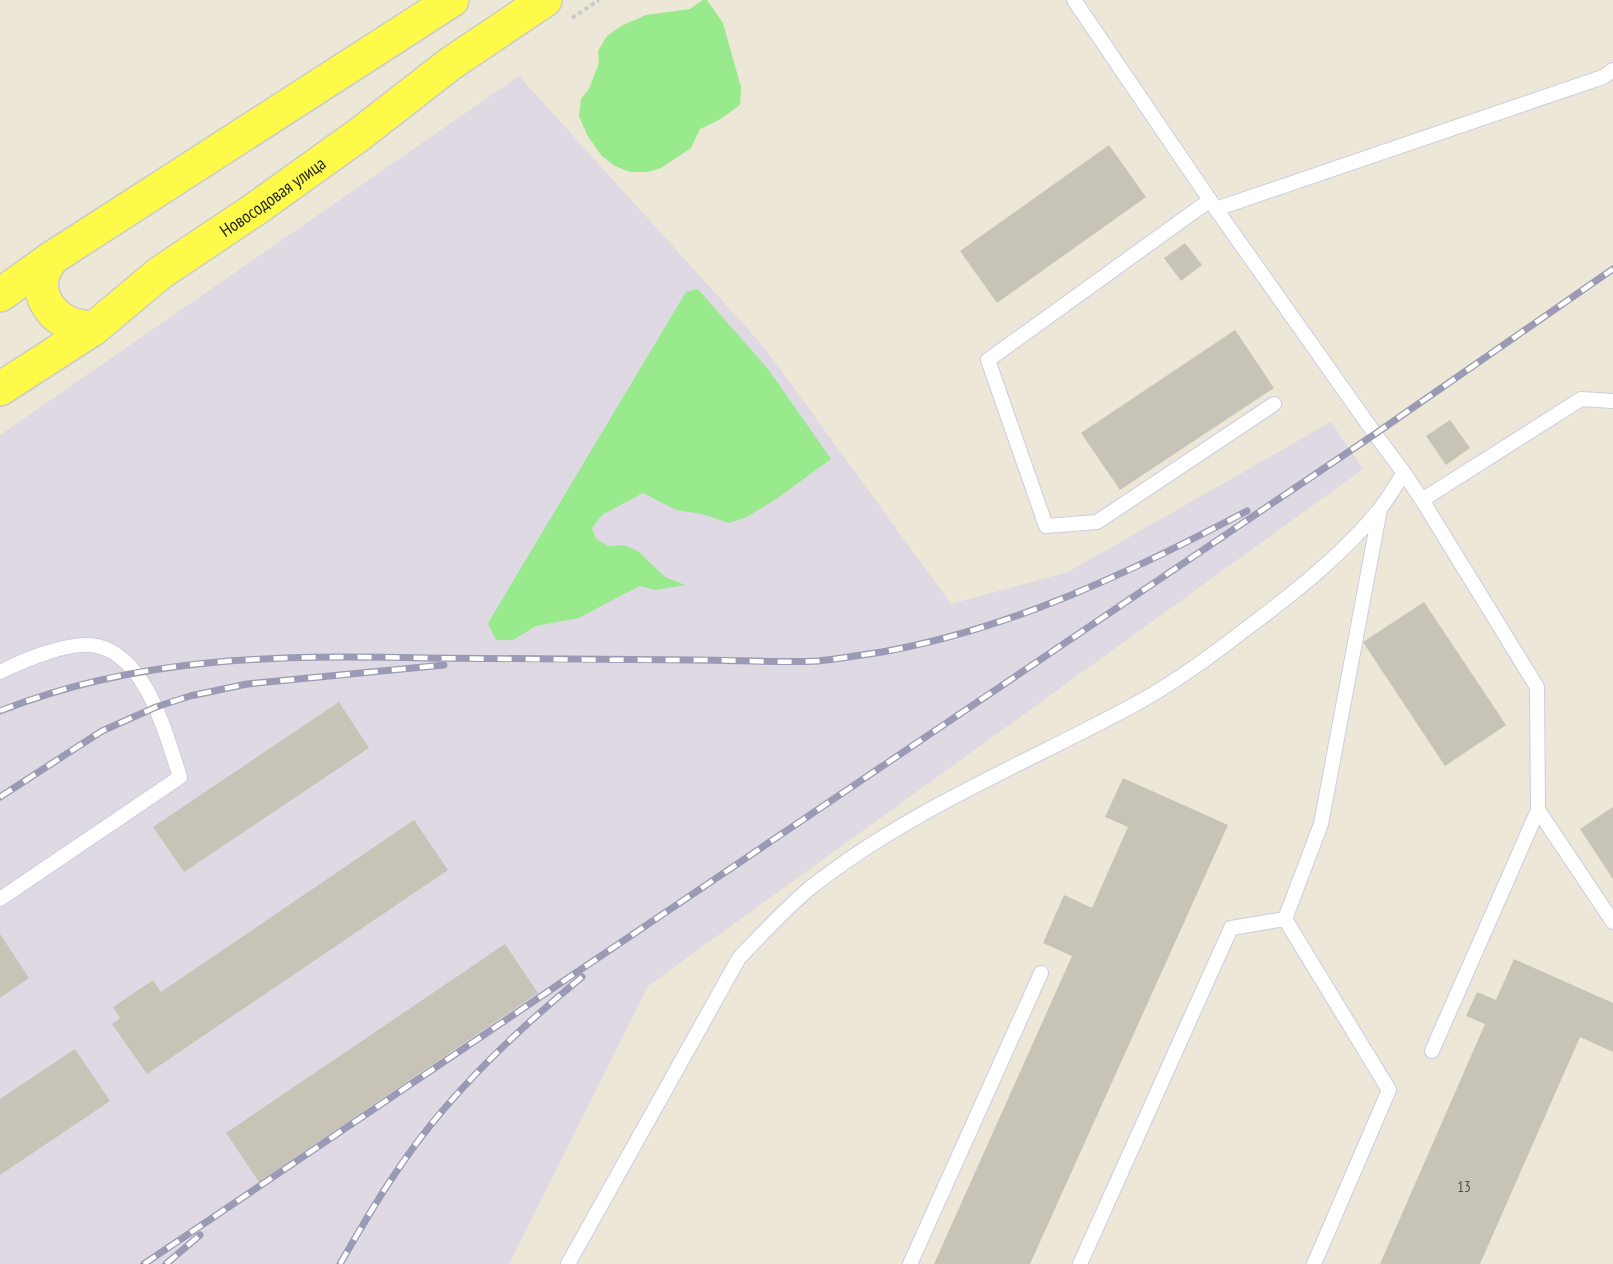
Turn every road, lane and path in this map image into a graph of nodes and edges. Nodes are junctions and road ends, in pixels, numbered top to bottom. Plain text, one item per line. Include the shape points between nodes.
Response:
1 (452, 0) edge
2 (545, 0) edge
3 (1074, 0) edge
4 (1613, 70) edge
5 (1213, 205) junction
6 (52, 258) junction
7 (0, 295) edge
8 (93, 329) junction
9 (0, 390) edge
10 (1613, 401) edge
11 (1274, 404) dead end
12 (1404, 473) junction
13 (1422, 500) junction
14 (1380, 509) junction
15 (0, 672) edge
16 (1538, 810) junction
17 (0, 899) edge
18 (1285, 919) junction
19 (1613, 922) edge
20 (1041, 973) dead end
21 (1432, 1051) dead end
22 (568, 1264) edge
23 (910, 1264) edge
24 (1080, 1264) edge
25 (1314, 1264) edge

1 - 6 main road
2 - 8 main road, Новосодовая улица via 160,273
3 - 5 lane
4 - 5 lane via 1603,77
5 - 11 lane via 988,360 1046,526 1097,522
5 - 12 lane
6 - 7 main road
6 - 8 main road via 43,274 42,290 47,305 73,325
8 - 9 main road, Новосодовая улица
10 - 13 lane via 1581,399
12 - 13 lane
12 - 14 lane
13 - 16 lane via 1537,687
14 - 18 lane via 1322,824
14 - 22 lane via 1336,556 1286,599 1187,672 1132,706 903,825 809,889 739,958
15 - 17 lane via 74,646 96,646 116,653 136,673 156,707 180,777
16 - 19 lane
16 - 21 lane
18 - 24 lane via 1231,928
18 - 25 lane via 1389,1090
20 - 23 lane

